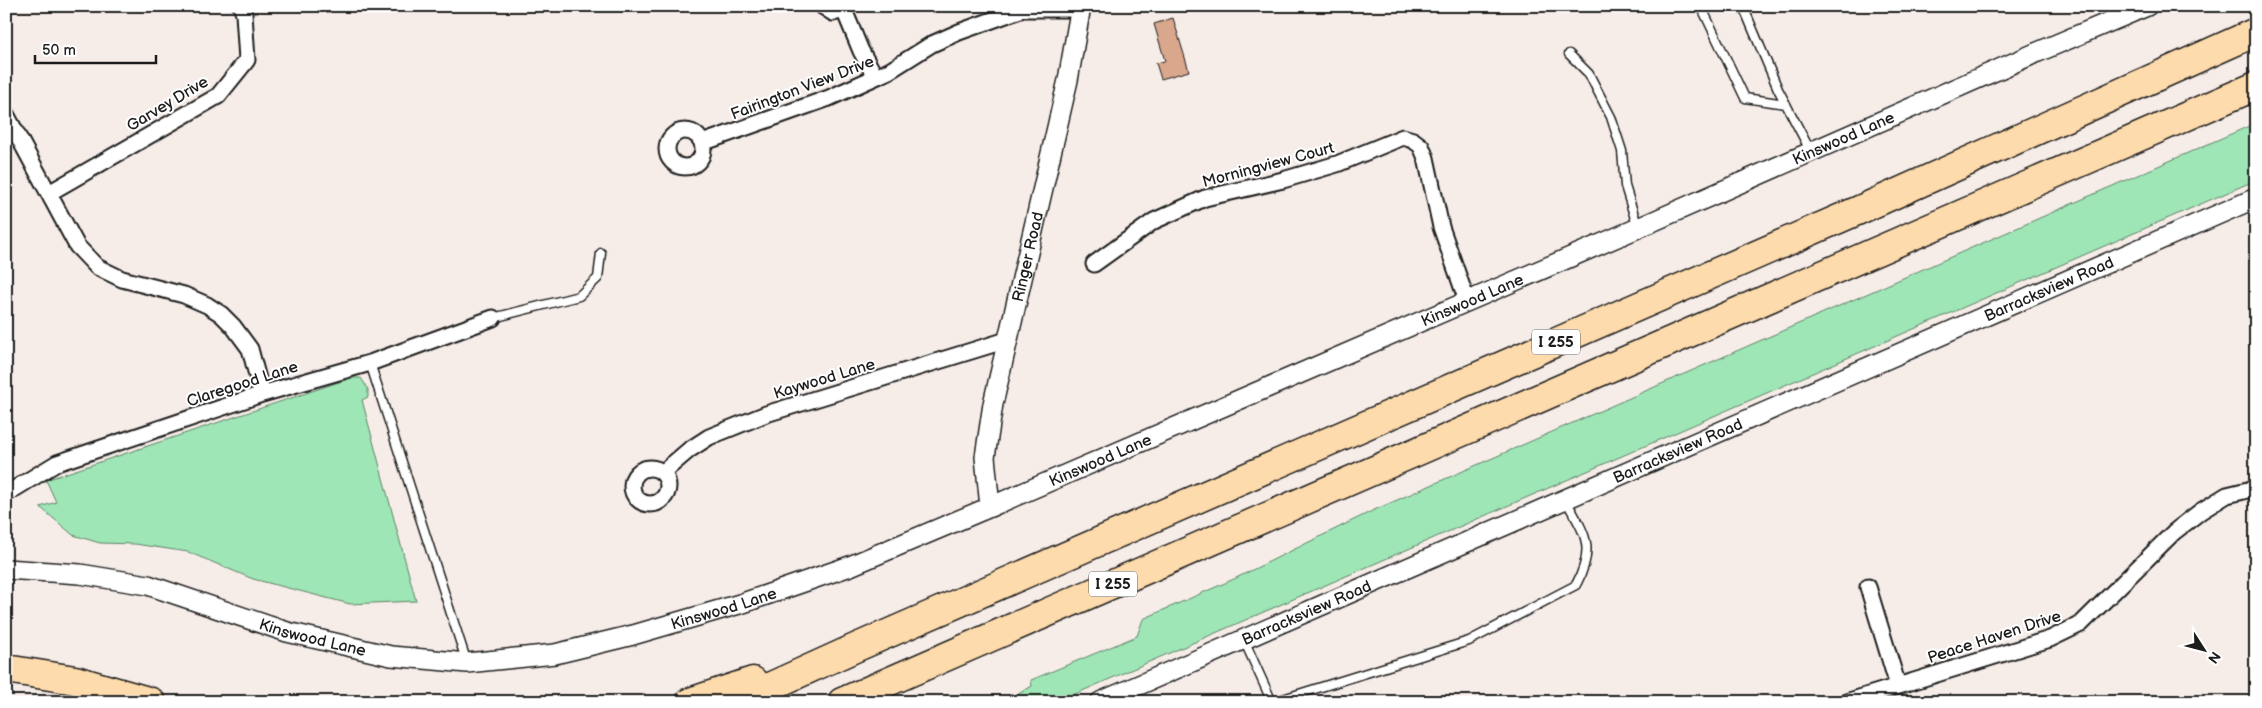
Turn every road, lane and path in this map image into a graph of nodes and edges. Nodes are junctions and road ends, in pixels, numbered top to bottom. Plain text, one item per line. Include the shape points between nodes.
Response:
1 (241, 6) edge
2 (822, 6) edge
3 (1701, 6) edge
4 (1743, 6) edge
5 (2147, 6) edge
6 (846, 8) edge
7 (1081, 8) edge
8 (2256, 32) edge
9 (1569, 54) dead end
10 (875, 76) junction
11 (2256, 86) edge
12 (1786, 104) junction
13 (6, 114) edge
14 (702, 143) dead end
15 (1811, 152) junction
16 (49, 192) junction
17 (2256, 198) edge
18 (1638, 228) junction
19 (601, 253) dead end
20 (1094, 264) dead end
21 (1467, 300) junction
22 (493, 318) joint
23 (1007, 340) junction
24 (370, 363) junction
25 (262, 394) junction
26 (662, 473) dead end
27 (2256, 488) edge
28 (6, 494) edge
29 (1566, 499) junction
30 (990, 507) junction
31 (6, 568) edge
32 (1868, 587) dead end
33 (1244, 639) junction
34 (855, 648) junction
35 (467, 663) junction
36 (6, 669) edge
37 (1898, 686) junction
38 (151, 702) edge
39 (690, 702) edge
40 (736, 702) edge
41 (842, 702) edge
42 (1100, 702) edge
43 (1273, 702) edge
44 (1846, 702) edge

1 - 16 street, Garvey Drive via 247,60 218,96
2 - 6 street via 833,12
3 - 12 lane via 1745,98
4 - 12 lane
5 - 15 street, Kinswood Lane
6 - 10 street via 858,44
7 - 10 street, Fairington View Drive via 1024,10 959,32 932,44 889,72
7 - 23 street, Ringer Road via 1068,80
8 - 34 highway, I 255 via 1832,222
9 - 18 lane via 1589,74 1611,117 1622,151 1625,186
10 - 14 street, Fairington View Drive via 829,98
11 - 41 highway, I 255
12 - 15 lane
13 - 16 street
15 - 18 street, Kinswood Lane
16 - 25 street via 77,246 97,267 122,279 184,295 208,305 233,326 250,349
17 - 29 street, Barracksview Road
18 - 21 street, Kinswood Lane
19 - 22 lane via 598,278 579,296
20 - 21 street, Morningview Court via 1154,221 1205,198 1337,164 1403,137 1421,146 1426,158 1441,227
21 - 30 street, Kinswood Lane
22 - 24 street, Claregood Lane
23 - 26 street, Kaywood Lane via 766,414 708,436
23 - 30 street, Ringer Road via 985,457
24 - 25 street, Claregood Lane
24 - 35 lane
25 - 28 street, Claregood Lane via 57,464
27 - 37 street, Peace Haven Drive via 2227,495 2200,511 2174,532 2081,624 2050,638
29 - 33 street, Barracksview Road
29 - 43 lane via 1582,528 1588,551 1586,567 1576,585 1469,641
30 - 35 street, Kinswood Lane via 850,566 743,603 556,654
31 - 35 street, Kinswood Lane via 80,574 148,585 287,632 391,656
32 - 37 street
33 - 42 street, Barracksview Road
33 - 43 lane
34 - 39 highway
34 - 40 highway, I 255
36 - 38 highway via 75,680
37 - 44 street, Peace Haven Drive

